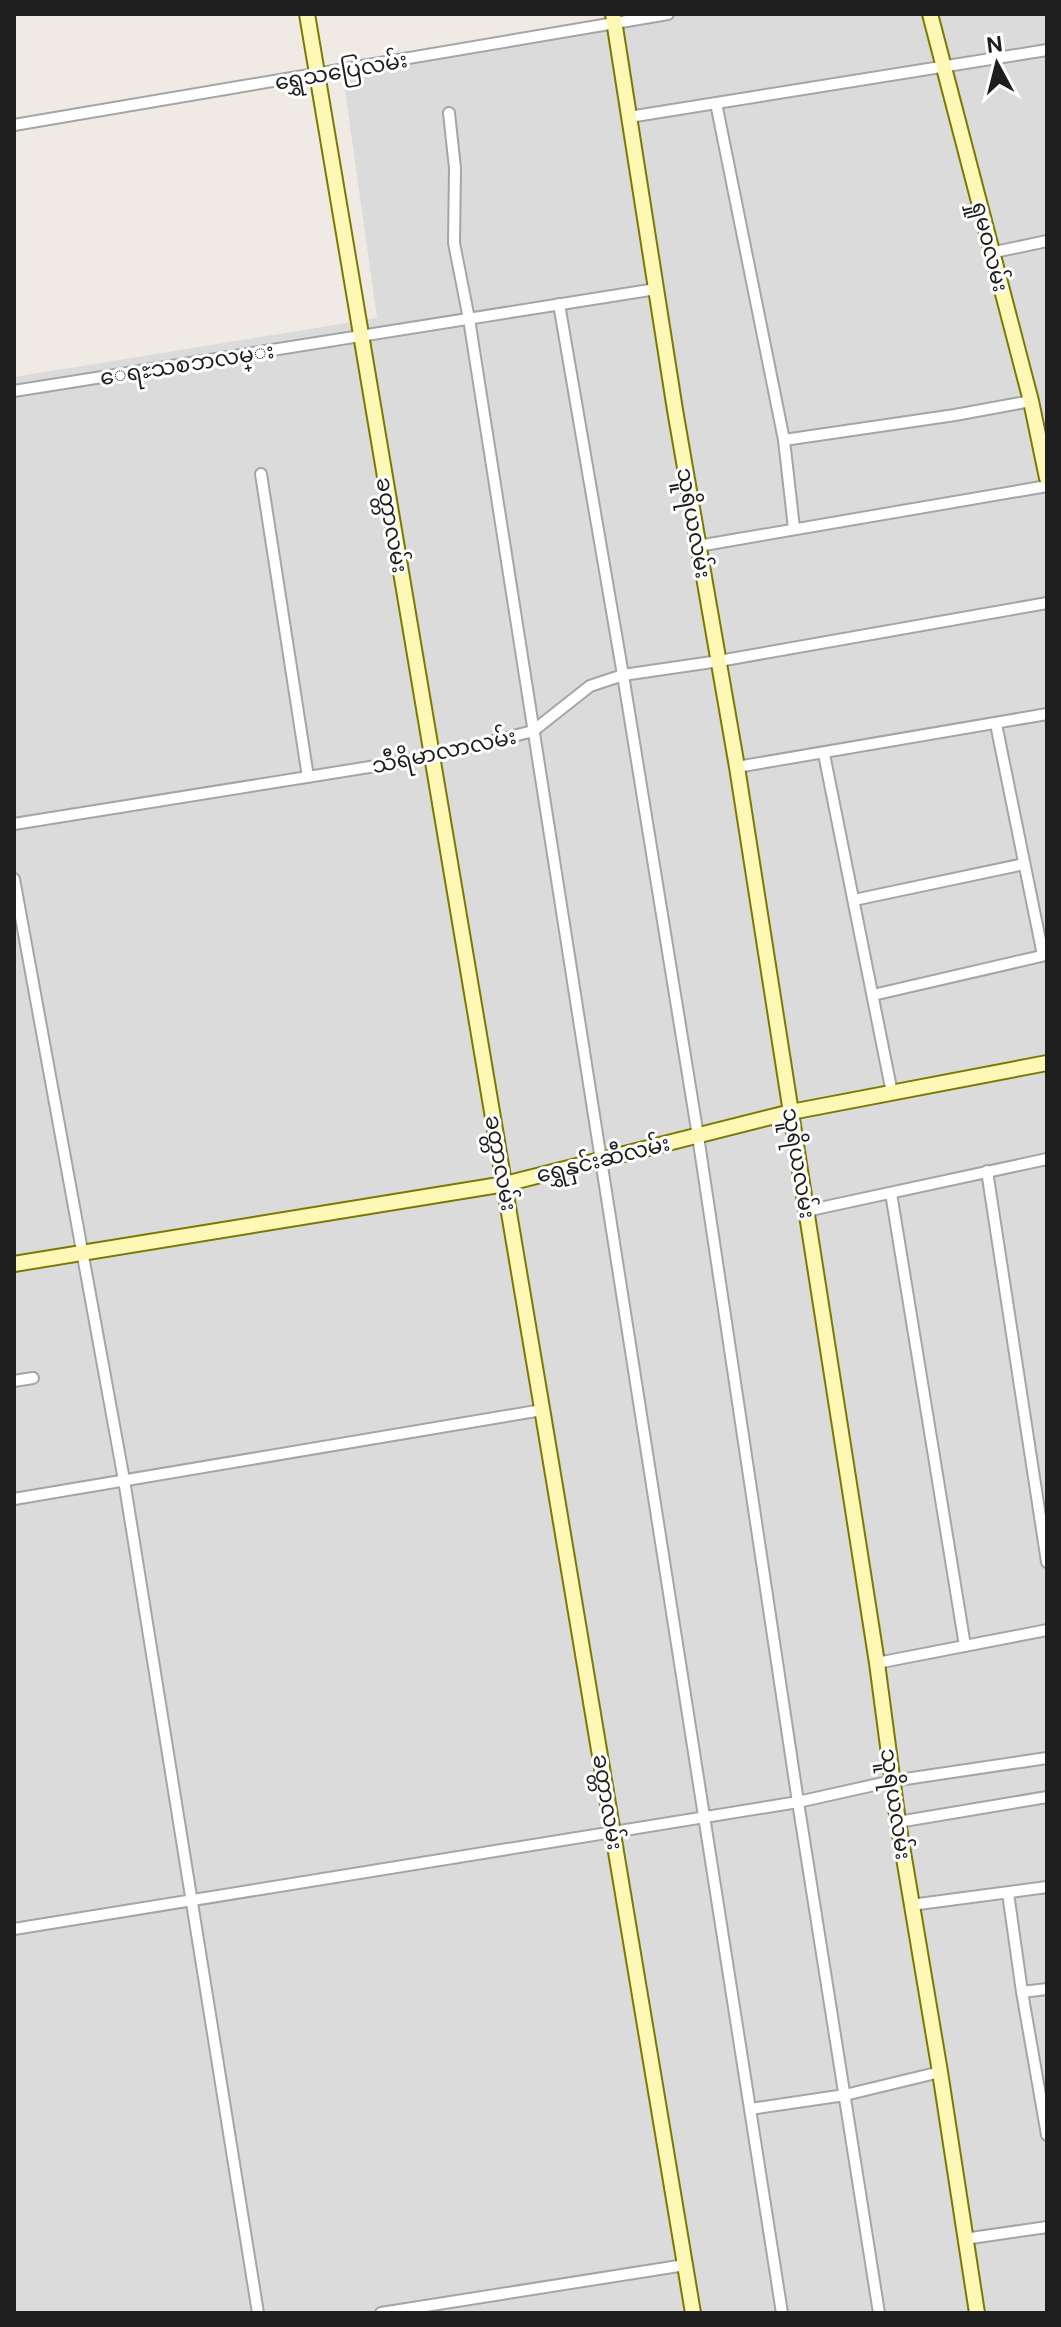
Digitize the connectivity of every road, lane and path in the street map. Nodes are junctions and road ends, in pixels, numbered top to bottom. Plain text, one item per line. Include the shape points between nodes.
1 (307, 14) edge
2 (668, 14) edge
3 (930, 14) edge
4 (614, 18) edge
5 (1047, 50) edge
6 (945, 67) junction
7 (317, 76) junction
8 (716, 103) junction
9 (449, 113) dead end
10 (629, 117) junction
11 (14, 125) edge
12 (1047, 241) edge
13 (990, 253) junction
14 (656, 289) junction
15 (559, 304) junction
16 (469, 319) junction
17 (359, 337) junction
18 (14, 391) edge
19 (1031, 401) junction
20 (784, 440) junction
21 (261, 474) dead end
22 (1047, 478) edge
23 (1047, 486) edge
24 (794, 528) junction
25 (698, 546) junction
26 (1047, 603) edge
27 (719, 661) junction
28 (623, 675) junction
29 (1047, 714) edge
30 (996, 724) junction
31 (533, 731) junction
32 (824, 754) junction
33 (432, 757) junction
34 (737, 767) junction
35 (308, 777) junction
36 (14, 824) edge
37 (1024, 864) junction
38 (14, 879) edge
39 (854, 900) junction
40 (1045, 955) edge
41 (873, 995) junction
42 (1047, 1063) edge
43 (892, 1093) junction
44 (791, 1112) junction
45 (698, 1136) junction
46 (1047, 1159) edge
47 (600, 1160) junction
48 (987, 1171) junction
49 (505, 1184) junction
50 (891, 1193) junction
51 (806, 1211) junction
52 (84, 1253) junction
53 (14, 1264) edge
54 (33, 1378) dead end
55 (14, 1381) edge
56 (542, 1410) junction
57 (124, 1480) junction
58 (1041, 1485) edge
59 (14, 1499) edge
60 (1047, 1562) edge
61 (1047, 1630) edge
62 (965, 1646) junction
63 (877, 1663) junction
64 (1047, 1758) edge
65 (892, 1781) junction
66 (1047, 1797) edge
67 (798, 1802) junction
68 (704, 1817) junction
69 (898, 1822) junction
70 (613, 1832) junction
71 (1047, 1887) edge
72 (1008, 1893) junction
73 (192, 1900) junction
74 (911, 1905) junction
75 (14, 1929) edge
76 (1047, 1989) edge
77 (1022, 1992) junction
78 (940, 2072) junction
79 (845, 2095) junction
80 (750, 2109) junction
81 (1046, 2129) edge
82 (1047, 2135) edge
83 (1047, 2227) edge
84 (964, 2239) junction
85 (685, 2265) junction
86 (258, 2313) edge
87 (381, 2313) edge
88 (693, 2313) edge
89 (782, 2313) edge
90 (879, 2313) edge
91 (977, 2313) edge

1 - 7 street, ခတ္တာလမ်း
2 - 4 street, ရွှေသပြေလမ်း
3 - 6 street, ရှုမဝလမ်း
4 - 7 street, ရွှေသပြေလမ်း
4 - 10 street, သူရိယလမ်း
5 - 6 street
6 - 8 street
6 - 13 street, ရှုမဝလမ်း
7 - 11 street, ရွှေသပြေလမ်း
7 - 17 street, ခတ္တာလမ်း
8 - 10 street
8 - 20 street
9 - 16 street via 454,243
10 - 14 street, သူရိယလမ်း
12 - 13 street
13 - 19 street, ရှုမဝလမ်း
14 - 15 street, ေရႊသစၥာလမ္း
14 - 25 street, သူရိယလမ်း
15 - 16 street, ေရႊသစၥာလမ္း
15 - 28 street
16 - 17 street, ေရႊသစၥာလမ္း
16 - 31 street
17 - 18 street, ေရႊသစၥာလမ္း
17 - 33 street, ခတ္တာလမ်း
19 - 20 street
19 - 22 street, ရှုမဝလမ်း
20 - 24 street
21 - 35 street
23 - 24 street
24 - 25 street
25 - 27 street, သူရိယလမ်း
26 - 27 street, သီရိမာလာလမ်း
27 - 28 street, သီရိမာလာလမ်း
27 - 34 street, သူရိယလမ်း
28 - 31 street, သီရိမာလာလမ်း via 590,686
28 - 45 street
29 - 30 street
30 - 32 street
30 - 37 street
31 - 33 street, သီရိမာလာလမ်း
31 - 47 street
32 - 34 street
32 - 39 street
33 - 35 street, သီရိမာလာလမ်း
33 - 49 street, ခတ္တာလမ်း
34 - 44 street, သူရိယလမ်း
35 - 36 street, သီရိမာလာလမ်း
37 - 39 street
37 - 40 street
38 - 52 street
39 - 41 street
40 - 41 street
41 - 43 street
42 - 43 street, ရွှေနှင်းဆီလမ်း
43 - 44 street, ရွှေနှင်းဆီလမ်း
44 - 45 street, ရွှေနှင်းဆီလမ်း
44 - 51 street, သူရိယလမ်း
45 - 47 street, ရွှေနှင်းဆီလမ်း
45 - 67 street
46 - 48 street
47 - 49 street, ရွှေနှင်းဆီလမ်း
47 - 68 street
48 - 50 street
48 - 58 street
49 - 52 street, ရွှေနှင်းဆီလမ်း
49 - 56 street, ခတ္တာလမ်း
50 - 51 street
50 - 62 street
51 - 63 street, သူရိယလမ်း
52 - 53 street, ရွှေနှင်းဆီလမ်း
52 - 57 street
54 - 55 street
56 - 57 street
56 - 70 street, ခတ္တာလမ်း
57 - 59 street
57 - 73 street
58 - 60 street
61 - 62 street
62 - 63 street
63 - 65 street, သူရိယလမ်း
64 - 65 street
65 - 67 street
65 - 69 street, သူရိယလမ်း
66 - 69 street
67 - 68 street
67 - 79 street
68 - 70 street
68 - 80 street
69 - 74 street, သူရိယလမ်း
70 - 73 street
70 - 85 street, ခတ္တာလမ်း
71 - 72 street
72 - 74 street
72 - 77 street
73 - 75 street
73 - 86 street
74 - 78 street, သူရိယလမ်း
76 - 77 street
77 - 81 street
78 - 79 street
78 - 84 street, သူရိယလမ်း
79 - 80 street
79 - 90 street
80 - 89 street
81 - 82 street
83 - 84 street
84 - 91 street, သူရိယလမ်း
85 - 87 street
85 - 88 street, ခတ္တာလမ်း

